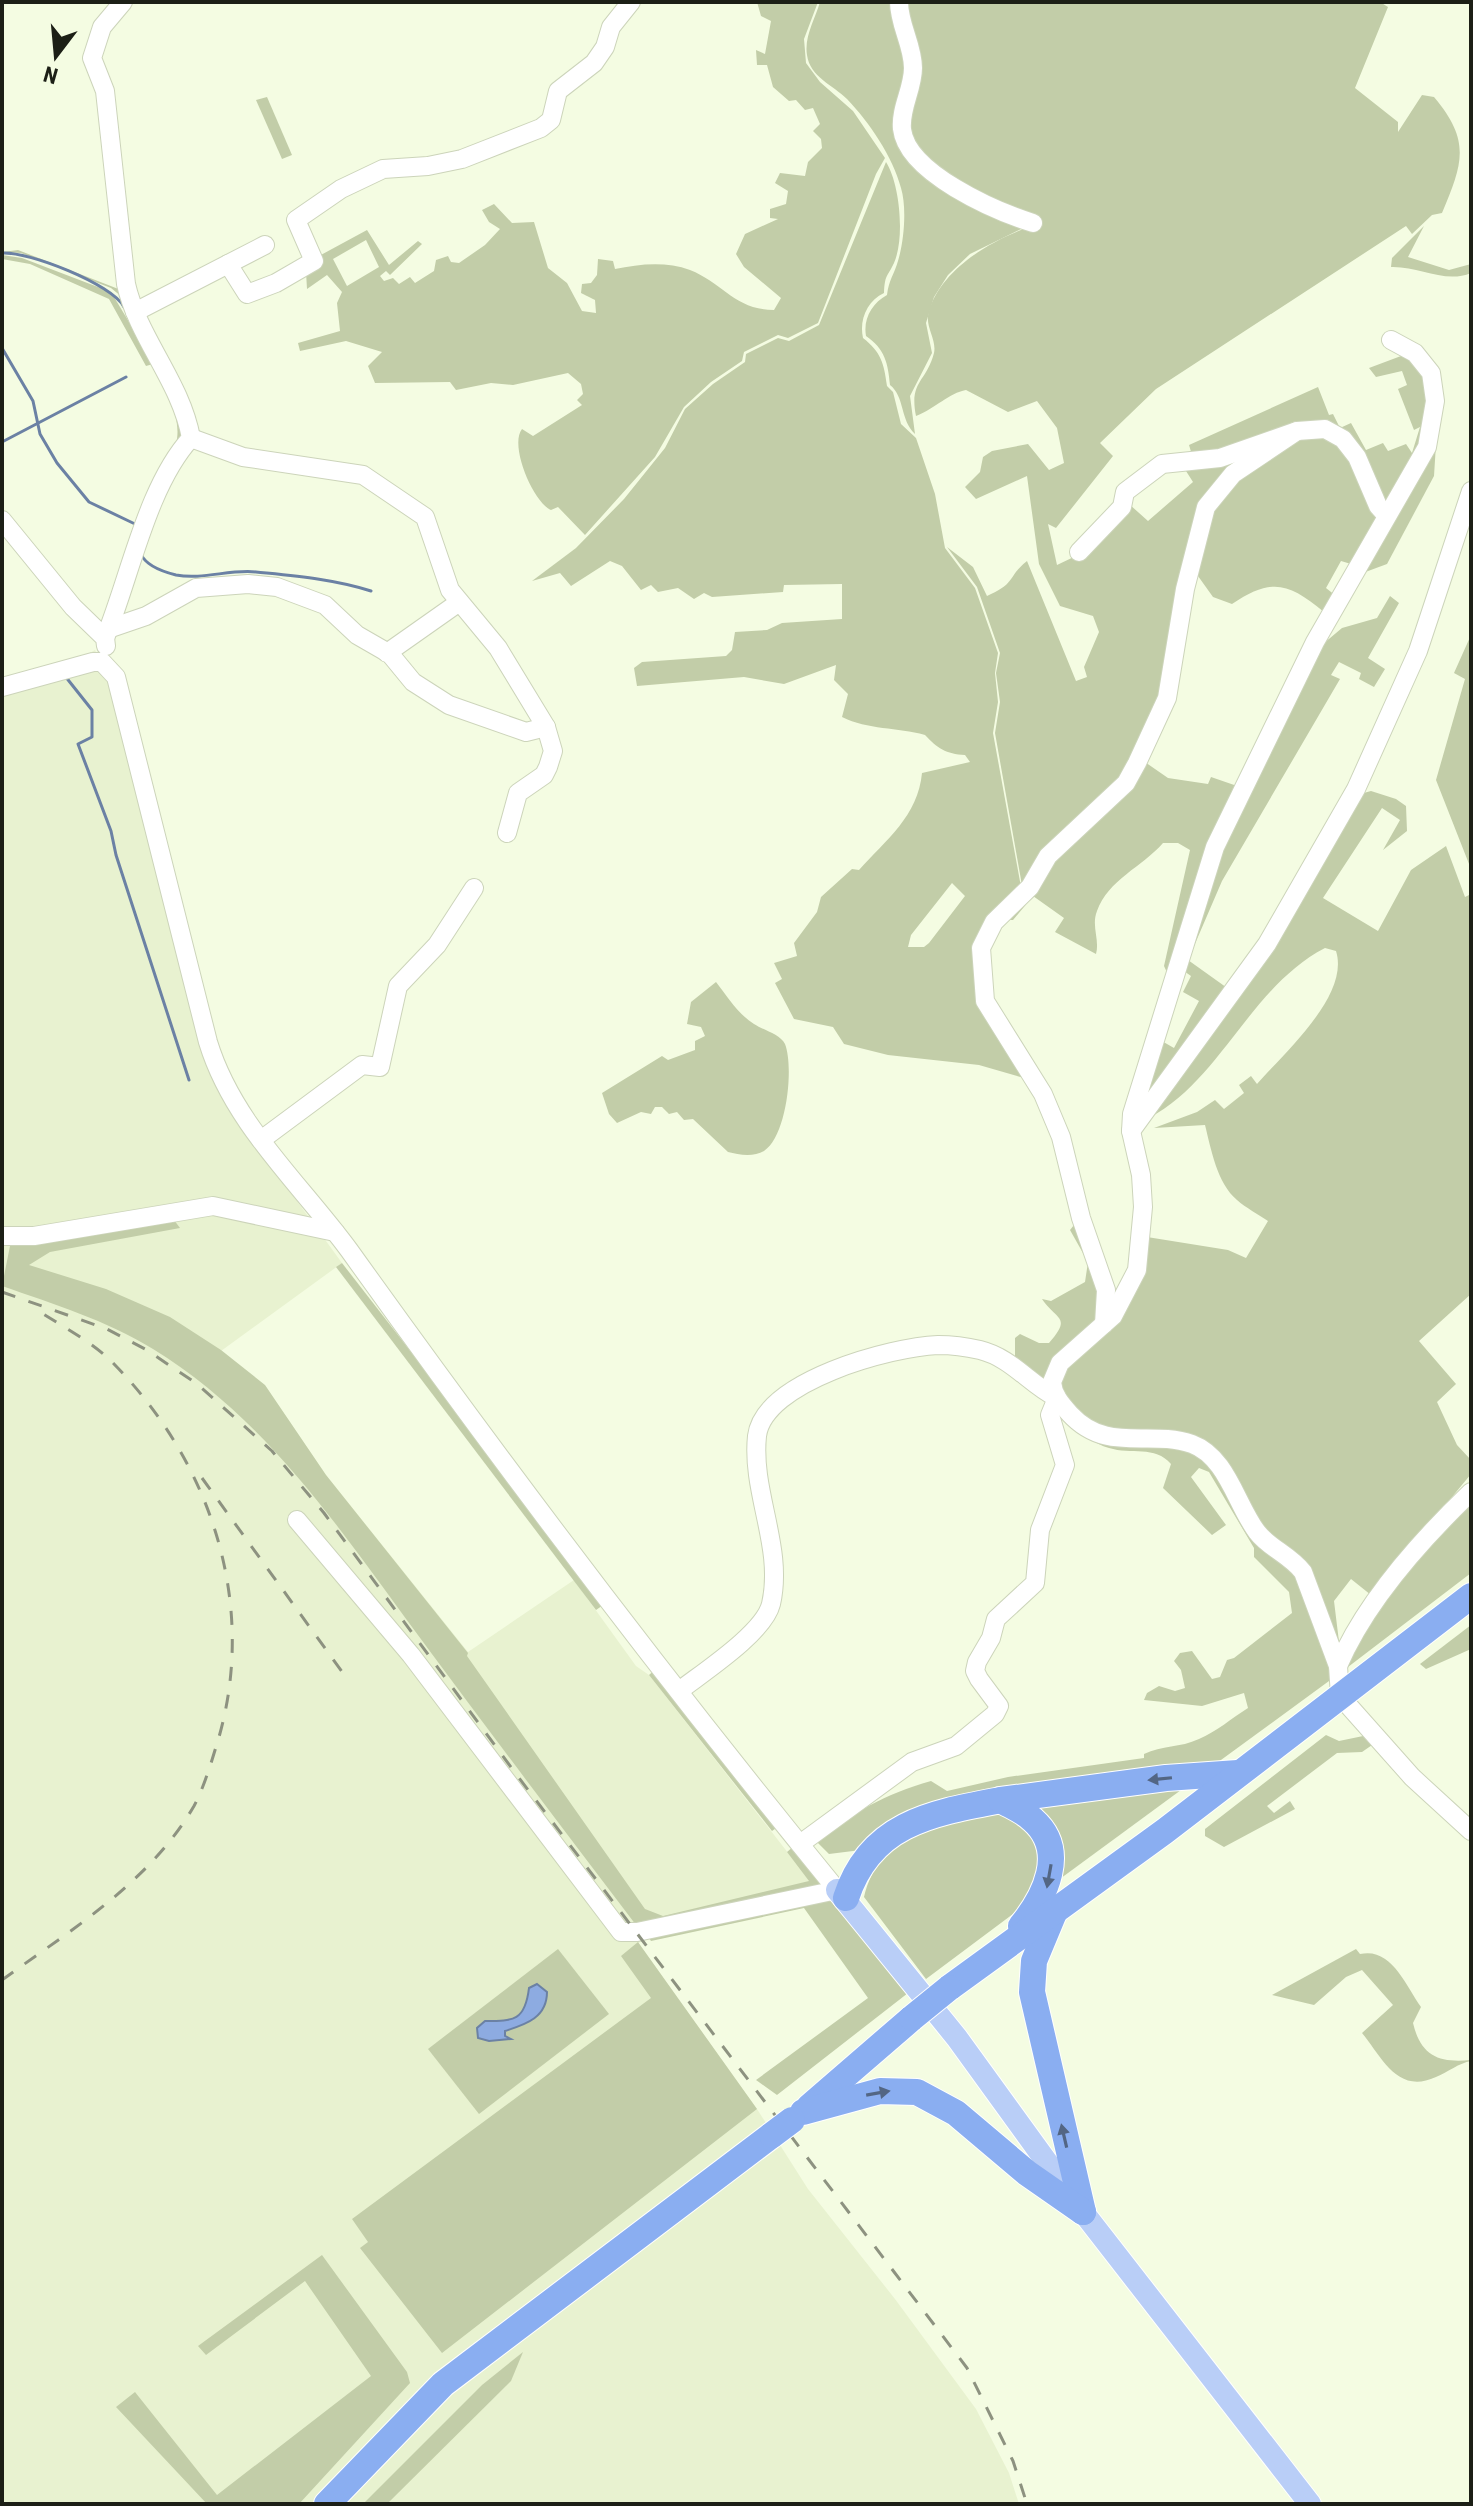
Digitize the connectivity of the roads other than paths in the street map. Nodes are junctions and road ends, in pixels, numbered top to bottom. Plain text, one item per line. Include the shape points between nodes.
1 (123, 2) edge
2 (631, 2) edge
3 (899, 2) edge
4 (1033, 223) dead end
5 (265, 245) dead end
6 (228, 264) junction
7 (135, 312) junction
8 (1391, 340) dead end
9 (1297, 431) junction
10 (191, 438) junction
11 (1471, 491) edge
12 (1386, 515) junction
13 (2, 520) edge
14 (1079, 552) dead end
15 (458, 603) junction
16 (106, 633) junction
17 (387, 653) junction
18 (108, 667) junction
19 (2, 687) edge
20 (546, 727) junction
21 (507, 833) dead end
22 (474, 888) dead end
23 (1131, 1131) junction
24 (261, 1140) junction
25 (335, 1232) junction
26 (2, 1236) edge
27 (1104, 1324) junction
28 (1057, 1398) junction
29 (1471, 1492) edge
30 (297, 1520) dead end
31 (1471, 1596) edge
32 (1338, 1666) junction
33 (679, 1691) junction
34 (1340, 1696) junction
35 (1238, 1773) junction
36 (1001, 1800) junction
37 (1471, 1831) edge
38 (800, 1844) junction
39 (841, 1894) junction
40 (1054, 1913) junction
41 (1000, 1951) junction
42 (789, 2122) junction
43 (1083, 2212) junction
44 (327, 2504) edge
45 (1310, 2504) edge

1 - 7 street via 102,27 92,58 105,91 126,284
2 - 6 street via 611,27 594,63 558,91 551,120 541,128 462,159 383,169 341,189 296,220 314,261 276,283 247,294
3 - 4 street via 913,70 902,128 910,151 979,200
5 - 6 street
6 - 7 street
7 - 10 street via 157,351
8 - 12 street via 1426,364 1435,401 1427,447
9 - 12 street via 1325,429 1343,439
9 - 14 street via 1220,458 1162,464 1125,492 1122,507
9 - 27 street via 1233,474 1206,507 1185,589 1167,698 1137,763 1126,783 1048,856 1030,887 994,922 981,948 985,1001 1043,1094 1061,1137 1106,1290
10 - 15 street via 243,457 363,475 425,517
10 - 16 street via 175,459 142,530
11 - 23 street via 1422,639 1356,789 1267,944
12 - 23 street via 1315,642 1215,847 1148,1055
13 - 16 street via 73,607
15 - 17 street
15 - 20 street via 498,648
16 - 17 street via 196,588 263,584 315,599
16 - 18 street
17 - 20 street via 413,682 449,705 526,732
18 - 19 street via 85,663
18 - 24 street via 120,691 215,1066
20 - 21 street via 553,751 548,767 518,793
22 - 24 street via 437,945 398,986 380,1067 362,1065
23 - 27 street via 1141,1175 1140,1255 1132,1284
24 - 25 street
25 - 26 street via 213,1206 34,1236
25 - 33 street
27 - 28 street via 1056,1367 1052,1382
28 - 32 street via 1075,1419 1103,1435 1179,1441 1208,1454 1265,1542 1303,1572
28 - 33 street via 999,1357 935,1345 858,1360 784,1397 763,1417 756,1449 774,1558 771,1604 752,1632
28 - 38 street via 1050,1415 1065,1465 1040,1530 1035,1583 996,1619 975,1671 999,1706 995,1714 956,1746 912,1762
29 - 32 street via 1383,1591
30 - 39 street via 411,1655 621,1932
31 - 34 highway
32 - 34 street
33 - 38 street
34 - 35 highway
34 - 37 street via 1404,1769
35 -> 36 highway
35 - 40 highway
36 - 39 highway via 946,1811 898,1829 867,1855
36 -> 41 highway via 1035,1821 1051,1862 1039,1905
38 - 39 street
39 - 43 main road via 957,2038
40 - 41 highway
43 -> 40 highway via 1032,1992 1034,1961
41 - 42 highway, bridge
42 -> 43 highway via 880,2091 917,2092 956,2113
42 - 44 highway via 443,2384
43 - 45 main road

